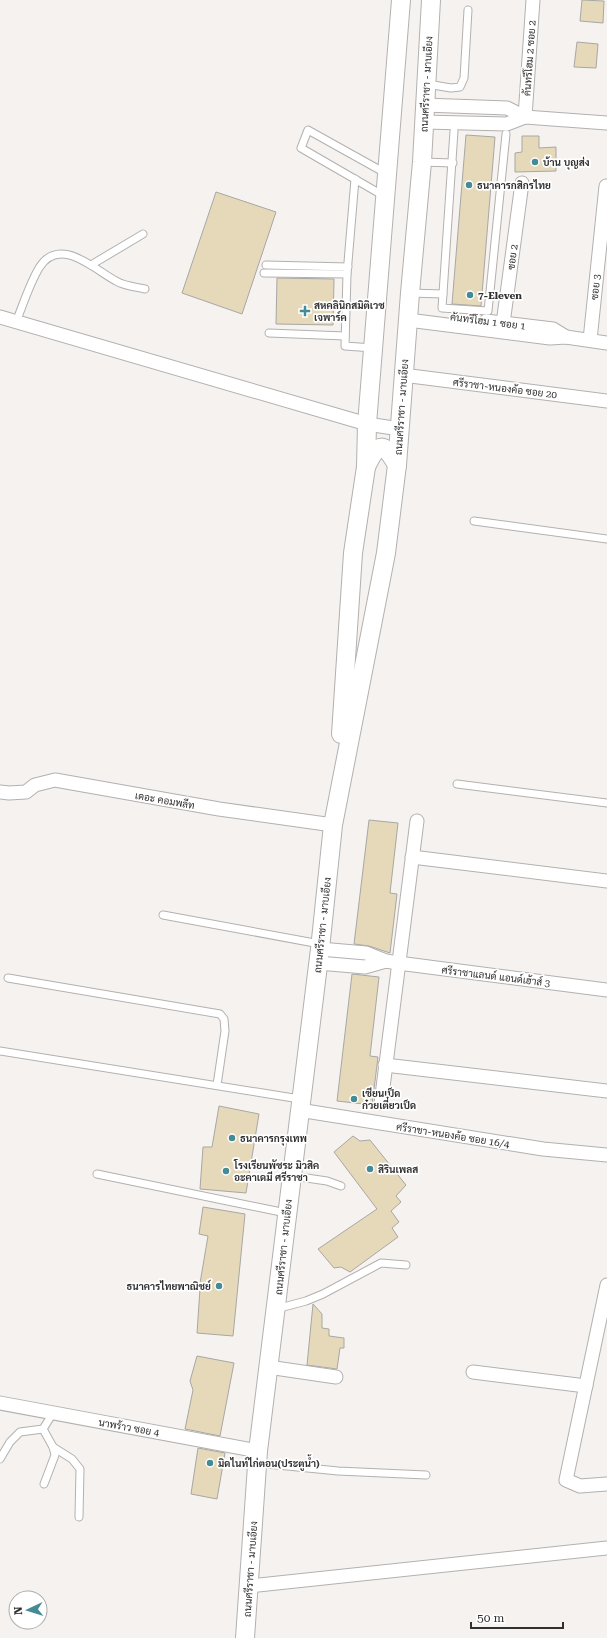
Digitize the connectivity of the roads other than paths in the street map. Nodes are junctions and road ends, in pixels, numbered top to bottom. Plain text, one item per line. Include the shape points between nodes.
1 (401, 0) edge
2 (431, 0) edge
3 (533, 0) edge
4 (468, 10) dead end
5 (425, 84) junction
6 (424, 114) junction
7 (525, 117) junction
8 (607, 123) edge
9 (454, 131) dead end
10 (506, 134) dead end
11 (422, 162) junction
12 (453, 163) junction
13 (387, 174) junction
14 (355, 179) junction
15 (522, 183) dead end
16 (606, 186) dead end
17 (385, 197) junction
18 (143, 234) dead end
19 (266, 265) dead end
20 (91, 266) junction
21 (348, 270) junction
22 (264, 273) dead end
23 (145, 289) dead end
24 (410, 293) junction
25 (443, 294) junction
26 (408, 316) junction
27 (0, 317) edge
28 (16, 322) junction
29 (502, 327) junction
30 (269, 333) dead end
31 (345, 336) junction
32 (590, 340) junction
33 (607, 343) edge
34 (373, 348) junction
35 (403, 375) junction
36 (607, 401) edge
37 (367, 424) junction
38 (400, 429) junction
39 (398, 465) junction
40 (366, 467) junction
41 (474, 521) dead end
42 (607, 539) edge
43 (458, 784) dead end
44 (0, 792) edge
45 (607, 803) edge
46 (334, 817) junction
47 (417, 821) dead end
48 (412, 857) junction
49 (607, 880) edge
50 (163, 915) dead end
51 (319, 952) junction
52 (392, 962) junction
53 (8, 978) dead end
54 (607, 990) edge
55 (0, 1051) edge
56 (385, 1066) junction
57 (217, 1085) junction
58 (607, 1091) edge
59 (381, 1103) dead end
60 (300, 1104) junction
61 (607, 1155) edge
62 (97, 1174) dead end
63 (291, 1176) junction
64 (340, 1186) dead end
65 (286, 1214) junction
66 (406, 1265) dead end
67 (607, 1285) edge
68 (276, 1310) junction
69 (268, 1366) junction
70 (474, 1372) dead end
71 (336, 1377) dead end
72 (586, 1386) junction
73 (0, 1403) edge
74 (53, 1414) junction
75 (43, 1429) junction
76 (53, 1447) junction
77 (258, 1457) junction
78 (0, 1459) edge
79 (426, 1476) dead end
80 (44, 1484) dead end
81 (607, 1484) edge
82 (79, 1517) dead end
83 (607, 1548) edge
84 (249, 1586) junction
85 (245, 1638) edge

1 - 13 main road, ถนนศรีราชา - มาบเอียง
2 - 5 main road, ถนนศรีราชา - มาบเอียง
3 - 7 street, คันทรีโฮม 2 ซอย 2
4 - 5 lane via 464,78 460,87
5 - 6 main road, ถนนศรีราชา - มาบเอียง
6 - 7 street via 507,108
6 - 11 main road, ถนนศรีราชา - มาบเอียง
7 - 8 street
9 - 12 lane
10 - 25 lane via 488,311 442,308
11 - 12 lane
11 - 24 main road, ถนนศรีราชา - มาบเอียง
12 - 25 lane
13 - 14 lane via 308,130 301,148
13 - 17 main road, ถนนศรีราชา - มาบเอียง
14 - 17 lane
14 - 21 lane
15 - 29 street, ซอย 2
16 - 32 street, ซอย 3
17 - 34 main road, ถนนศรีราชา - มาบเอียง
18 - 20 lane
19 - 21 lane
20 - 23 lane via 117,282
20 - 28 lane via 66,254 52,255 40,267
21 - 22 lane
21 - 31 lane
24 - 25 lane
24 - 26 main road, ถนนศรีราชา - มาบเอียง
26 - 29 street, คันทรีโฮม 1 ซอย 1
26 - 35 main road, ถนนศรีราชา - มาบเอียง
27 - 28 street
28 - 37 street
29 - 32 street, คันทรีโฮม 1 ซอย 1 via 553,329 566,337
30 - 31 lane
31 - 34 lane via 345,346
32 - 33 street, คันทรีโฮม 1 ซอย 1
34 - 37 main road, ถนนศรีราชา - มาบเอียง
35 - 36 street, ศรีราชา-หนองค้อ ซอย 20
35 - 38 main road, ถนนศรีราชา - มาบเอียง
37 - 38 street
37 - 40 main road, ถนนศรีราชา - มาบเอียง
38 - 39 main road, ถนนศรีราชา - มาบเอียง
39 - 40 main road via 389,451 378,448 372,453
39 - 46 main road, ถนนศรีราชา - มาบเอียง via 386,553
40 - 46 main road, ถนนศรีราชา - มาบเอียง via 353,553
41 - 42 lane
43 - 45 lane
44 - 46 street, เดอะ คอมพลีท via 26,792 35,785 55,780 220,809
46 - 51 main road, ถนนศรีราชา - มาบเอียง
47 - 48 street
48 - 49 street
48 - 52 street
50 - 51 lane
51 - 52 street, ศรีราชาแลนด์ แอนด์เฮ้าส์ 3 via 365,967
51 - 60 main road, ถนนศรีราชา - มาบเอียง
52 - 54 street, ศรีราชาแลนด์ แอนด์เฮ้าส์ 3
52 - 56 street
53 - 57 lane via 220,1014 224,1019 225,1031
55 - 57 lane
56 - 58 street
56 - 59 street
57 - 60 lane
60 - 61 street, ศรีราชา-หนองค้อ ซอย 16/4 via 543,1149
60 - 63 main road, ถนนศรีราชา - มาบเอียง
62 - 65 lane
63 - 64 lane via 327,1181
63 - 65 main road, ถนนศรีราชา - มาบเอียง
65 - 68 main road, ถนนศรีราชา - มาบเอียง
66 - 68 lane via 381,1263 323,1294
67 - 72 street
68 - 69 main road, ถนนศรีราชา - มาบเอียง
69 - 71 street
69 - 77 main road, ถนนศรีราชา - มาบเอียง
70 - 72 street
72 - 81 street via 566,1480 580,1486
73 - 74 street, นาพร้าว ซอย 4
74 - 75 lane
74 - 77 street, นาพร้าว ซอย 4
75 - 76 lane
75 - 78 lane via 20,1432 10,1442
76 - 80 lane via 55,1455
76 - 82 lane via 80,1469
77 - 79 lane via 338,1471
77 - 84 main road, ถนนศรีราชา - มาบเอียง
83 - 84 street
84 - 85 main road, ถนนศรีราชา - มาบเอียง

